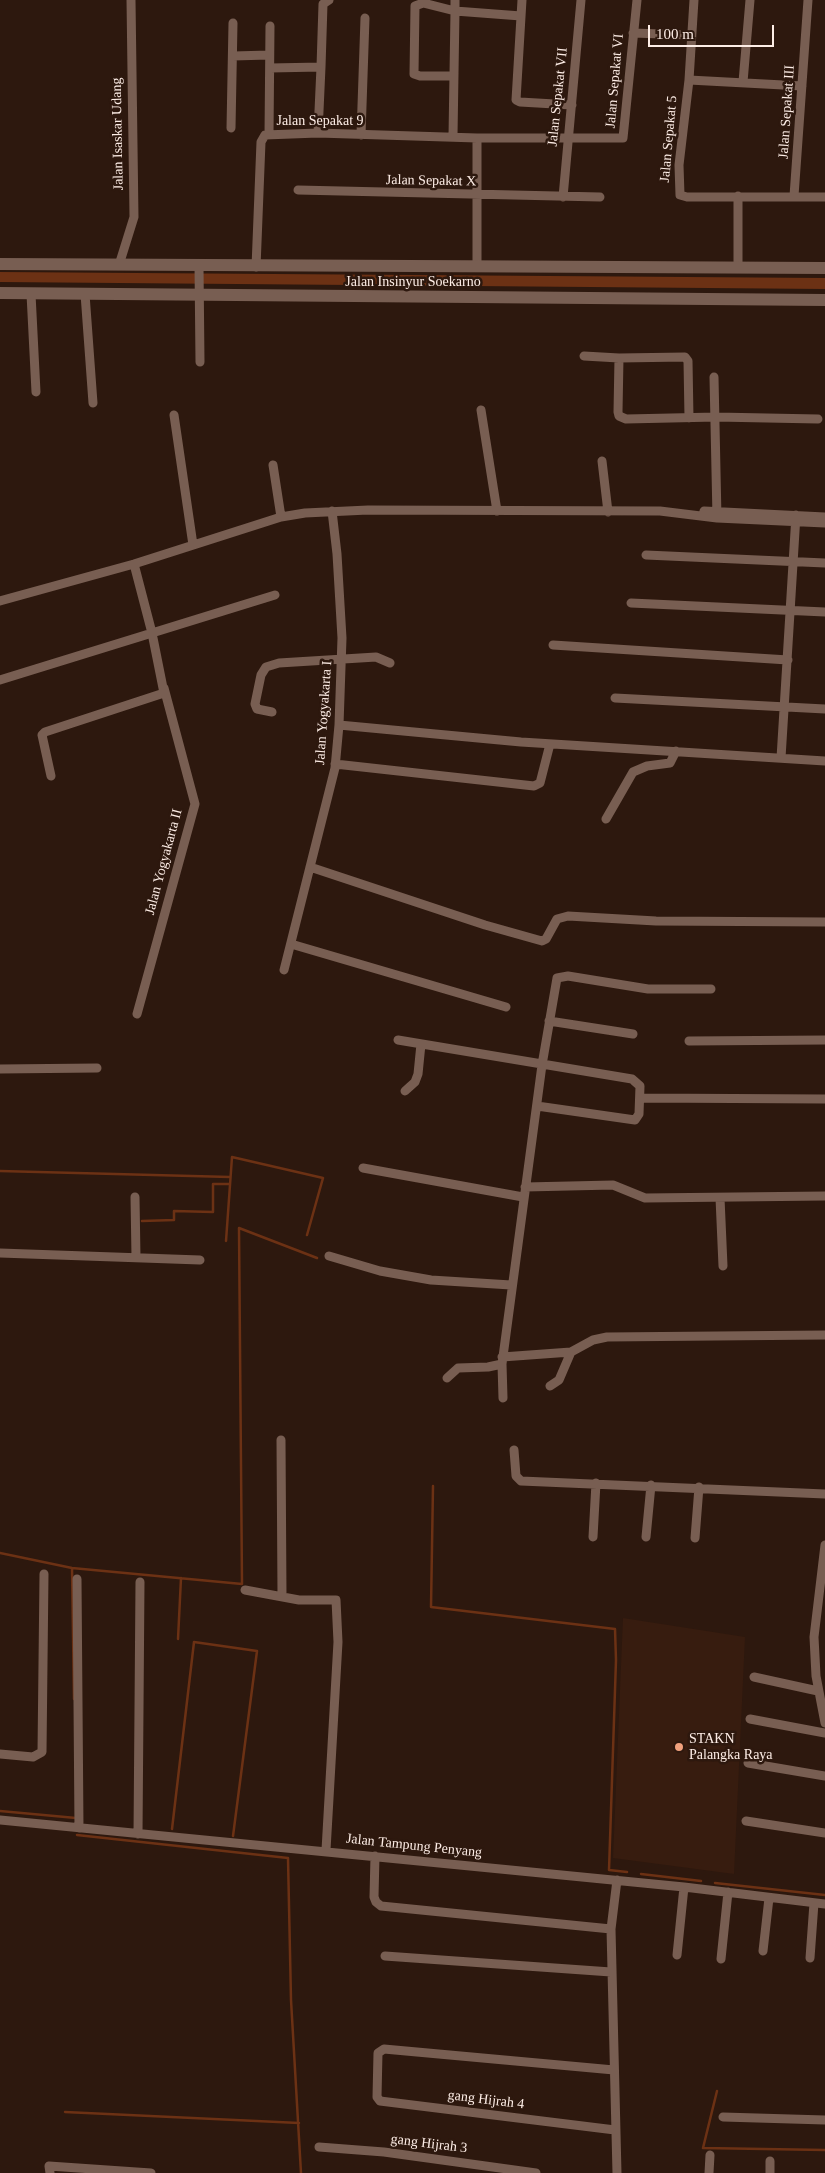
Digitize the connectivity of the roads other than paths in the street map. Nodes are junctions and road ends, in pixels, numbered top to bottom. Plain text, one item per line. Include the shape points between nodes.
1 (131, 0) edge
2 (329, 0) edge
3 (455, 0) edge
4 (522, 0) edge
5 (582, 0) edge
6 (637, 0) edge
7 (694, 0) edge
8 (750, 0) edge
9 (808, 0) edge
10 (455, 11) junction
11 (521, 16) junction
12 (365, 18) dead end
13 (233, 23) dead end
14 (270, 26) dead end
15 (633, 32) junction
16 (691, 35) junction
17 (269, 55) junction
18 (232, 56) junction
19 (320, 67) junction
20 (270, 68) junction
21 (454, 76) junction
22 (688, 80) junction
23 (743, 82) junction
24 (802, 86) junction
25 (572, 105) junction
26 (230, 128) dead end
27 (318, 133) junction
28 (269, 135) junction
29 (361, 135) junction
30 (453, 136) junction
31 (477, 138) junction
32 (567, 138) junction
33 (298, 190) dead end
34 (476, 195) junction
35 (738, 196) junction
36 (794, 196) junction
37 (563, 197) junction
38 (600, 197) dead end
39 (825, 197) edge
40 (0, 264) edge
41 (119, 265) junction
42 (477, 266) junction
43 (738, 266) junction
44 (256, 267) junction
45 (825, 268) edge
46 (199, 269) junction
47 (198, 289) junction
48 (0, 293) edge
49 (31, 294) junction
50 (85, 294) junction
51 (825, 300) edge
52 (584, 356) dead end
53 (619, 358) junction
54 (200, 362) dead end
55 (714, 377) dead end
56 (36, 392) dead end
57 (93, 404) dead end
58 (481, 410) dead end
59 (174, 415) dead end
60 (716, 417) junction
61 (688, 418) junction
62 (818, 419) dead end
63 (602, 461) dead end
64 (273, 465) dead end
65 (332, 511) junction
66 (497, 511) junction
67 (608, 512) junction
68 (717, 515) junction
69 (825, 516) edge
70 (281, 517) junction
71 (796, 519) junction
72 (825, 523) edge
73 (193, 545) junction
74 (646, 555) dead end
75 (794, 562) junction
76 (825, 563) edge
77 (134, 564) junction
78 (275, 595) dead end
79 (0, 601) edge
80 (632, 603) dead end
81 (791, 612) junction
82 (825, 612) edge
83 (152, 633) junction
84 (553, 645) dead end
85 (341, 660) junction
86 (788, 660) junction
87 (390, 663) dead end
88 (0, 680) edge
89 (164, 688) junction
90 (616, 698) dead end
91 (785, 707) junction
92 (825, 709) edge
93 (272, 712) dead end
94 (339, 725) junction
95 (550, 744) junction
96 (676, 751) junction
97 (781, 758) junction
98 (825, 761) edge
99 (335, 764) junction
100 (51, 776) dead end
101 (606, 819) dead end
102 (310, 867) junction
103 (825, 922) edge
104 (291, 944) junction
105 (284, 970) dead end
106 (710, 989) dead end
107 (506, 1007) dead end
108 (137, 1014) dead end
109 (549, 1021) junction
110 (633, 1034) dead end
111 (398, 1040) dead end
112 (825, 1040) edge
113 (689, 1041) dead end
114 (421, 1044) junction
115 (542, 1066) junction
116 (97, 1068) dead end
117 (0, 1069) edge
118 (405, 1090) dead end
119 (641, 1098) junction
120 (825, 1099) edge
121 (537, 1106) junction
122 (363, 1168) dead end
123 (525, 1186) junction
124 (135, 1196) dead end
125 (825, 1196) edge
126 (523, 1197) junction
127 (720, 1198) junction
128 (0, 1253) edge
129 (329, 1256) dead end
130 (136, 1257) junction
131 (200, 1260) dead end
132 (723, 1266) dead end
133 (510, 1285) junction
134 (825, 1335) edge
135 (571, 1352) junction
136 (502, 1361) junction
137 (447, 1378) dead end
138 (550, 1386) dead end
139 (502, 1398) dead end
140 (281, 1440) dead end
141 (514, 1450) dead end
142 (596, 1483) junction
143 (651, 1485) junction
144 (699, 1487) junction
145 (825, 1494) edge
146 (593, 1537) dead end
147 (646, 1537) dead end
148 (695, 1538) dead end
149 (825, 1545) edge
150 (44, 1574) dead end
151 (77, 1579) dead end
152 (140, 1582) dead end
153 (244, 1590) dead end
154 (282, 1595) junction
155 (754, 1677) dead end
156 (822, 1677) edge
157 (818, 1691) junction
158 (750, 1719) dead end
159 (825, 1723) edge
160 (825, 1733) edge
161 (0, 1754) edge
162 (748, 1763) dead end
163 (825, 1776) edge
164 (0, 1820) edge
165 (746, 1822) dead end
166 (79, 1828) junction
167 (825, 1833) edge
168 (138, 1834) junction
169 (326, 1850) junction
170 (375, 1856) junction
171 (617, 1880) junction
172 (684, 1887) junction
173 (728, 1892) junction
174 (769, 1898) junction
175 (814, 1903) junction
176 (825, 1904) edge
177 (611, 1929) junction
178 (763, 1951) dead end
179 (677, 1955) dead end
180 (385, 1956) dead end
181 (810, 1958) dead end
182 (721, 1959) dead end
183 (611, 1972) junction
184 (614, 2070) junction
185 (723, 2117) dead end
186 (825, 2120) edge
187 (615, 2130) junction
188 (319, 2147) dead end
189 (710, 2155) dead end
190 (770, 2161) dead end
191 (50, 2173) edge
192 (151, 2173) edge
193 (536, 2173) edge
194 (617, 2173) edge
195 (709, 2173) edge
196 (770, 2173) edge

1 - 41 street, Jalan Isaskar Udang via 134,217
2 - 19 street via 323,4
3 - 10 street
4 - 11 street
5 - 25 street, Jalan Sepakat VII
6 - 15 street, Jalan Sepakat VI
7 - 16 street, Jalan Sepakat 5
8 - 23 street
9 - 24 street, Jalan Sepakat III
10 - 11 street
10 - 21 street
10 - 21 street via 423,3 415,6 414,74
11 - 25 street via 516,100
12 - 29 street
13 - 18 street
14 - 17 street
15 - 16 street
15 - 32 street, Jalan Sepakat VI via 623,138
16 - 22 street, Jalan Sepakat 5
17 - 18 street
17 - 20 street
18 - 26 street
19 - 20 street
19 - 27 street
20 - 28 street
21 - 30 street
22 - 23 street
22 - 35 street, Jalan Sepakat 5 via 678,192 687,198
23 - 24 street
24 - 36 street, Jalan Sepakat III
25 - 32 street, Jalan Sepakat VII
27 - 28 street, Jalan Sepakat 9
27 - 29 street, Jalan Sepakat 9
28 - 44 street, Jalan Sepakat 9 via 261,139
29 - 30 street, Jalan Sepakat 9
30 - 31 street, Jalan Sepakat 9
31 - 32 street, Jalan Sepakat 9
31 - 34 street
32 - 37 street, Jalan Sepakat VII
33 - 34 street, Jalan Sepakat X
34 - 37 street, Jalan Sepakat X
34 - 42 street
35 - 36 street, Jalan Sepakat 5
35 - 43 street
36 - 39 street, Jalan Sepakat 5
37 - 38 street, Jalan Sepakat X
40 - 41 street, Jalan Insinyur Soekarno
41 - 46 street, Jalan Insinyur Soekarno
42 - 43 street, Jalan Insinyur Soekarno
42 - 44 street, Jalan Insinyur Soekarno
43 - 45 street, Jalan Insinyur Soekarno
44 - 46 street, Jalan Insinyur Soekarno
46 - 47 street
47 - 50 street, Jalan Insinyur Soekarno
47 - 51 street, Jalan Insinyur Soekarno
47 - 54 street
48 - 49 street, Jalan Insinyur Soekarno
49 - 50 street, Jalan Insinyur Soekarno
49 - 56 street
50 - 57 street
52 - 53 street
53 - 61 street via 685,357 688,361
53 - 61 street via 619,416 626,420
55 - 60 street
58 - 66 street
59 - 73 street
60 - 61 street
60 - 62 street
60 - 68 street
63 - 67 street
64 - 70 street
65 - 66 street
65 - 70 street
65 - 85 street, Jalan Yogyakarta I via 338,554
66 - 67 street
67 - 68 street
68 - 71 street
69 - 71 street
70 - 73 street
71 - 72 street
71 - 75 street
73 - 77 street
74 - 75 street
75 - 76 street
75 - 81 street
77 - 79 street
77 - 83 street, Jalan Yogyakarta II
78 - 83 street
80 - 81 street
81 - 82 street
81 - 86 street
83 - 88 street
83 - 89 street, Jalan Yogyakarta II
84 - 86 street
85 - 87 street via 376,657
85 - 93 street via 280,663 266,667 261,675 255,704 257,709
85 - 94 street, Jalan Yogyakarta I
86 - 91 street
89 - 100 street via 162,695 45,732 42,735
89 - 108 street, Jalan Yogyakarta II via 194,804
90 - 91 street
91 - 92 street
91 - 97 street
94 - 95 street
94 - 99 street, Jalan Yogyakarta I
95 - 96 street
95 - 99 street via 540,784 534,786
96 - 97 street
96 - 101 street via 673,759 665,765 647,766 633,772
97 - 98 street
99 - 102 street, Jalan Yogyakarta I
102 - 103 street via 542,941 557,919 568,916 656,921
102 - 104 street, Jalan Yogyakarta I
104 - 105 street, Jalan Yogyakarta I
104 - 107 street
106 - 109 street via 648,989 561,976 556,980
109 - 110 street
109 - 115 street
111 - 114 street
112 - 113 street
114 - 115 street
114 - 118 street via 418,1074 415,1082
115 - 119 street via 632,1079 640,1086
115 - 121 street
116 - 117 street
119 - 120 street
119 - 121 street via 635,1120
121 - 123 street
122 - 126 street
123 - 126 street
123 - 127 street via 613,1185 645,1198
124 - 130 street
125 - 127 street
126 - 133 street
127 - 132 street
128 - 130 street
129 - 133 street via 380,1271 431,1280
130 - 131 street
133 - 136 street
134 - 135 street via 607,1337
135 - 136 street
135 - 138 street via 559,1380
136 - 137 street via 488,1367 458,1368
136 - 139 street
140 - 154 street
141 - 142 street via 516,1476 521,1481
142 - 143 street
142 - 146 street
143 - 144 street
143 - 147 street
144 - 145 street
144 - 148 street
149 - 156 street via 814,1637
150 - 161 street via 42,1752 33,1757
151 - 166 street
152 - 168 street
153 - 154 street
154 - 169 street via 299,1600 336,1600 338,1642
155 - 157 street
156 - 157 street
157 - 159 street
158 - 160 street
162 - 163 street
164 - 166 street, Jalan Tampung Penyang
165 - 167 street
166 - 168 street, Jalan Tampung Penyang
168 - 169 street, Jalan Tampung Penyang
169 - 170 street, Jalan Tampung Penyang
170 - 171 street, Jalan Tampung Penyang
170 - 177 street via 374,1897 381,1906
171 - 172 street, Jalan Tampung Penyang
171 - 177 street
172 - 173 street, Jalan Tampung Penyang
172 - 179 street
173 - 174 street, Jalan Tampung Penyang
173 - 182 street
174 - 175 street, Jalan Tampung Penyang
174 - 178 street
175 - 176 street, Jalan Tampung Penyang
175 - 181 street
177 - 183 street
180 - 183 street
183 - 184 street
184 - 187 street
184 - 187 street, gang Hijrah 4 via 384,2049 378,2053 377,2097 380,2101
185 - 186 street
187 - 194 street
188 - 193 street, gang Hijrah 3 via 384,2152
189 - 195 street
190 - 196 street
191 - 192 street via 49,2166

